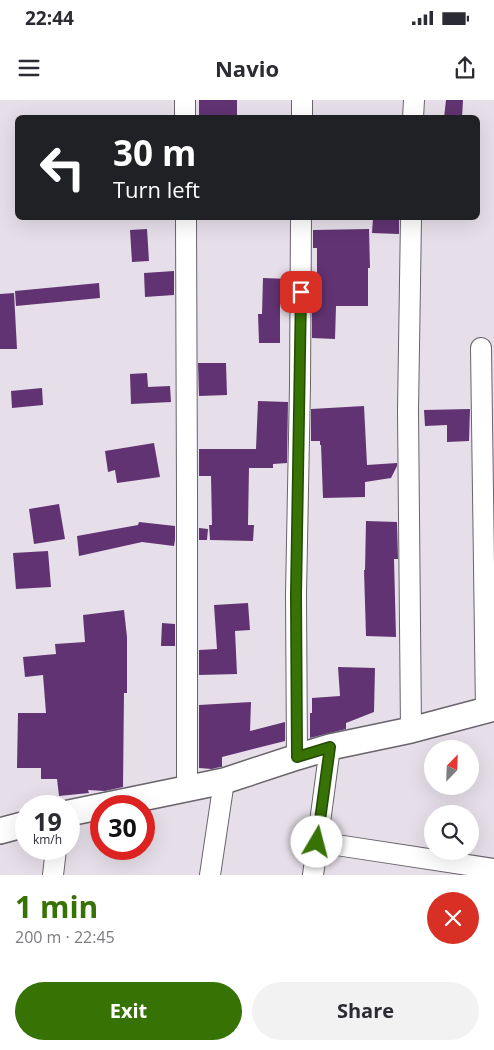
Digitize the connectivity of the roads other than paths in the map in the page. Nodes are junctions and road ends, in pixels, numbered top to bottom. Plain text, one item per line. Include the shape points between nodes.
1 (185, 100) edge
2 (302, 100) edge
3 (414, 100) edge
4 (185, 115) edge
5 (302, 115) edge
6 (413, 115) edge
7 (186, 220) edge
8 (301, 220) edge
9 (412, 220) edge
10 (481, 348) dead end
11 (490, 709) edge
12 (411, 730) junction
13 (330, 747) junction
14 (297, 757) junction
15 (224, 781) junction
16 (187, 788) junction
17 (80, 811) edge
18 (15, 827) edge
19 (0, 831) edge
20 (317, 842) junction
21 (55, 860) edge
22 (494, 869) edge
23 (53, 875) edge
24 (210, 875) edge
25 (313, 875) edge

1 - 4 street
2 - 5 street
3 - 6 street
7 - 16 street
8 - 14 street
9 - 12 street via 408,411
10 - 11 street
11 - 12 street
12 - 13 street
13 - 14 street
13 - 20 street
14 - 15 street
15 - 16 street
15 - 24 street
16 - 17 street
18 - 19 street
20 - 22 street
20 - 25 street
21 - 23 street

